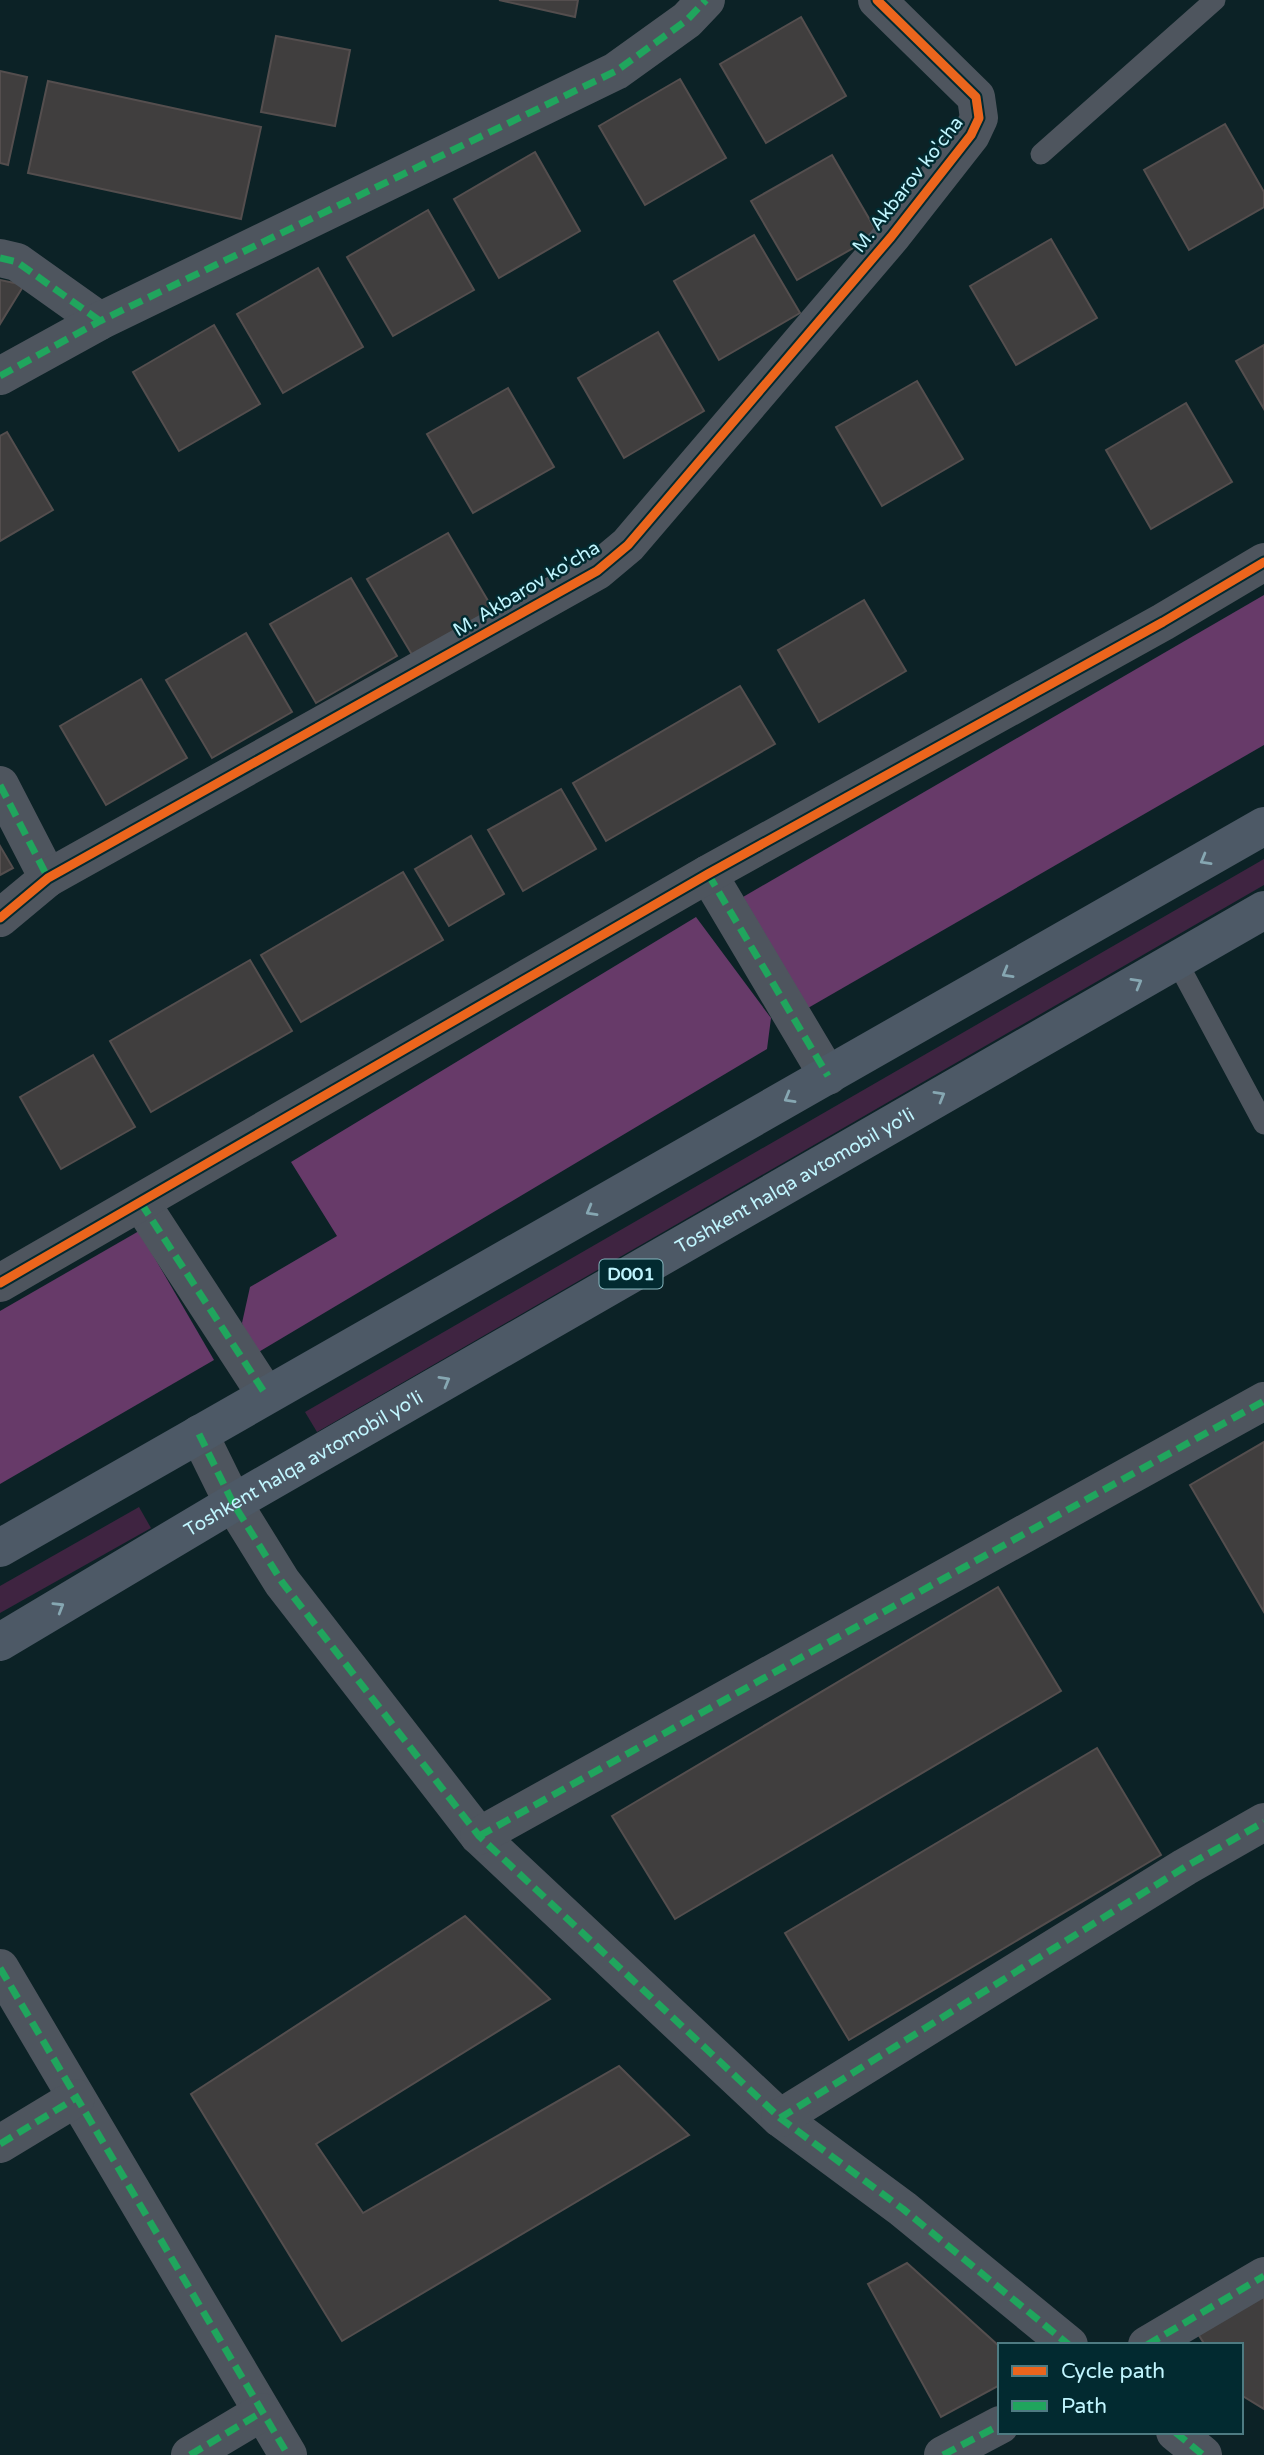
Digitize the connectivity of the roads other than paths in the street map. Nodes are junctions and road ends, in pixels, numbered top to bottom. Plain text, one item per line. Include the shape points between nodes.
1 (706, 0) edge
2 (877, 0) edge
3 (1215, 0) edge
4 (1041, 154) dead end
5 (0, 258) edge
6 (100, 321) junction
7 (0, 376) edge
8 (1264, 562) edge
9 (0, 785) edge
10 (1264, 826) edge
11 (708, 874) junction
12 (48, 878) junction
13 (1264, 910) edge
14 (0, 918) edge
15 (1176, 960) junction
16 (828, 1076) junction
17 (1264, 1124) edge
18 (141, 1203) junction
19 (0, 1283) edge
20 (266, 1395) junction
21 (1264, 1401) edge
22 (199, 1434) junction
23 (233, 1503) junction
24 (0, 1548) edge
25 (0, 1642) edge
26 (1264, 1822) edge
27 (479, 1836) junction
28 (0, 1968) edge
29 (76, 2098) junction
30 (780, 2118) junction
31 (0, 2144) edge
32 (1264, 2276) edge
33 (1067, 2343) edge
34 (1150, 2343) edge
35 (262, 2412) junction
36 (998, 2426) edge
37 (1177, 2434) edge
38 (190, 2455) edge
39 (288, 2455) edge
40 (943, 2455) edge
41 (1203, 2455) edge

1 - 6 street via 687,20 616,71
2 - 12 street, M. Akbarov ko'cha via 976,97 979,118 971,135 891,237 628,545 597,571
3 - 4 lane
5 - 6 street via 17,262
6 - 7 street
8 - 11 street
9 - 12 street
10 -> 16 highway
11 - 16 street
11 - 18 street
12 - 14 street, M. Akbarov ko'cha
13 - 15 highway, Toshkent halqa avtomobil yo'li / D001
15 - 17 lane
23 -> 15 highway, Toshkent halqa avtomobil yo'li / D001
16 -> 20 highway
18 - 19 street
18 - 20 street
20 - 22 highway
21 - 27 street
22 - 23 street
22 - 24 highway
25 -> 23 highway, Toshkent halqa avtomobil yo'li / D001
23 - 27 street via 282,1582
26 - 30 street
27 - 30 street
28 - 29 street
29 - 31 street
29 - 35 street
30 - 33 street via 903,2209
32 - 34 street
35 - 38 street
35 - 39 street
36 - 40 street
37 - 41 street

